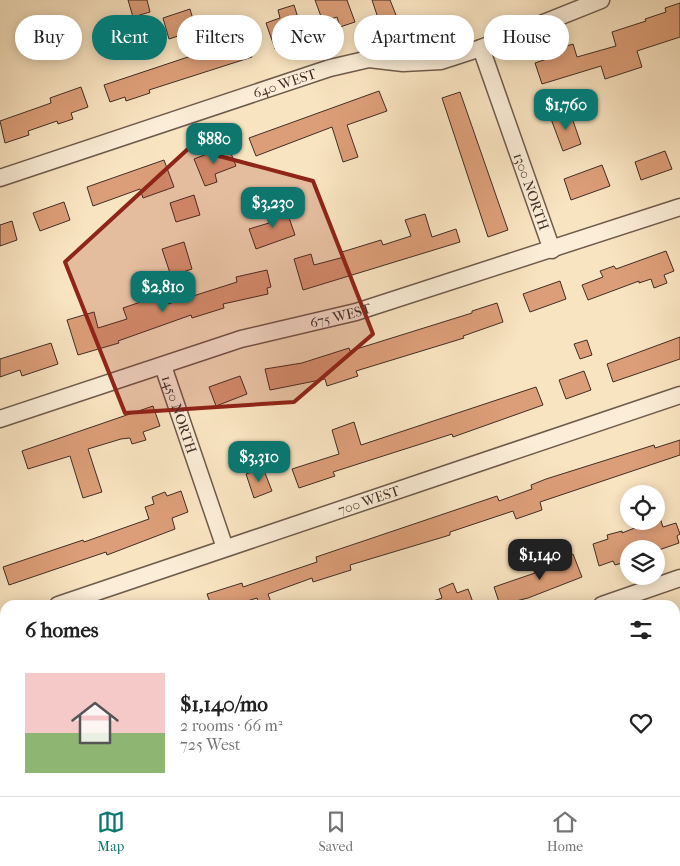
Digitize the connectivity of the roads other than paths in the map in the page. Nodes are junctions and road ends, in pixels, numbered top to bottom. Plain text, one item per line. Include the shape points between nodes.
1 (600, 0) edge
2 (481, 48) junction
3 (0, 178) edge
4 (680, 207) edge
5 (552, 250) junction
6 (163, 366) junction
7 (680, 395) edge
8 (0, 419) edge
9 (225, 548) junction
10 (680, 578) edge
11 (73, 600) edge
12 (616, 600) edge

1 - 2 street, 640 WEST
2 - 3 street, 640 WEST via 441,61 403,64 369,59 330,68
2 - 5 street, 1300 NORTH
4 - 5 street, 675 WEST
5 - 6 street, 675 WEST via 356,312 241,339
6 - 8 street, 675 WEST
6 - 9 street, 1450 NORTH
7 - 9 street, 700 WEST
9 - 11 street, 700 WEST
10 - 12 street

